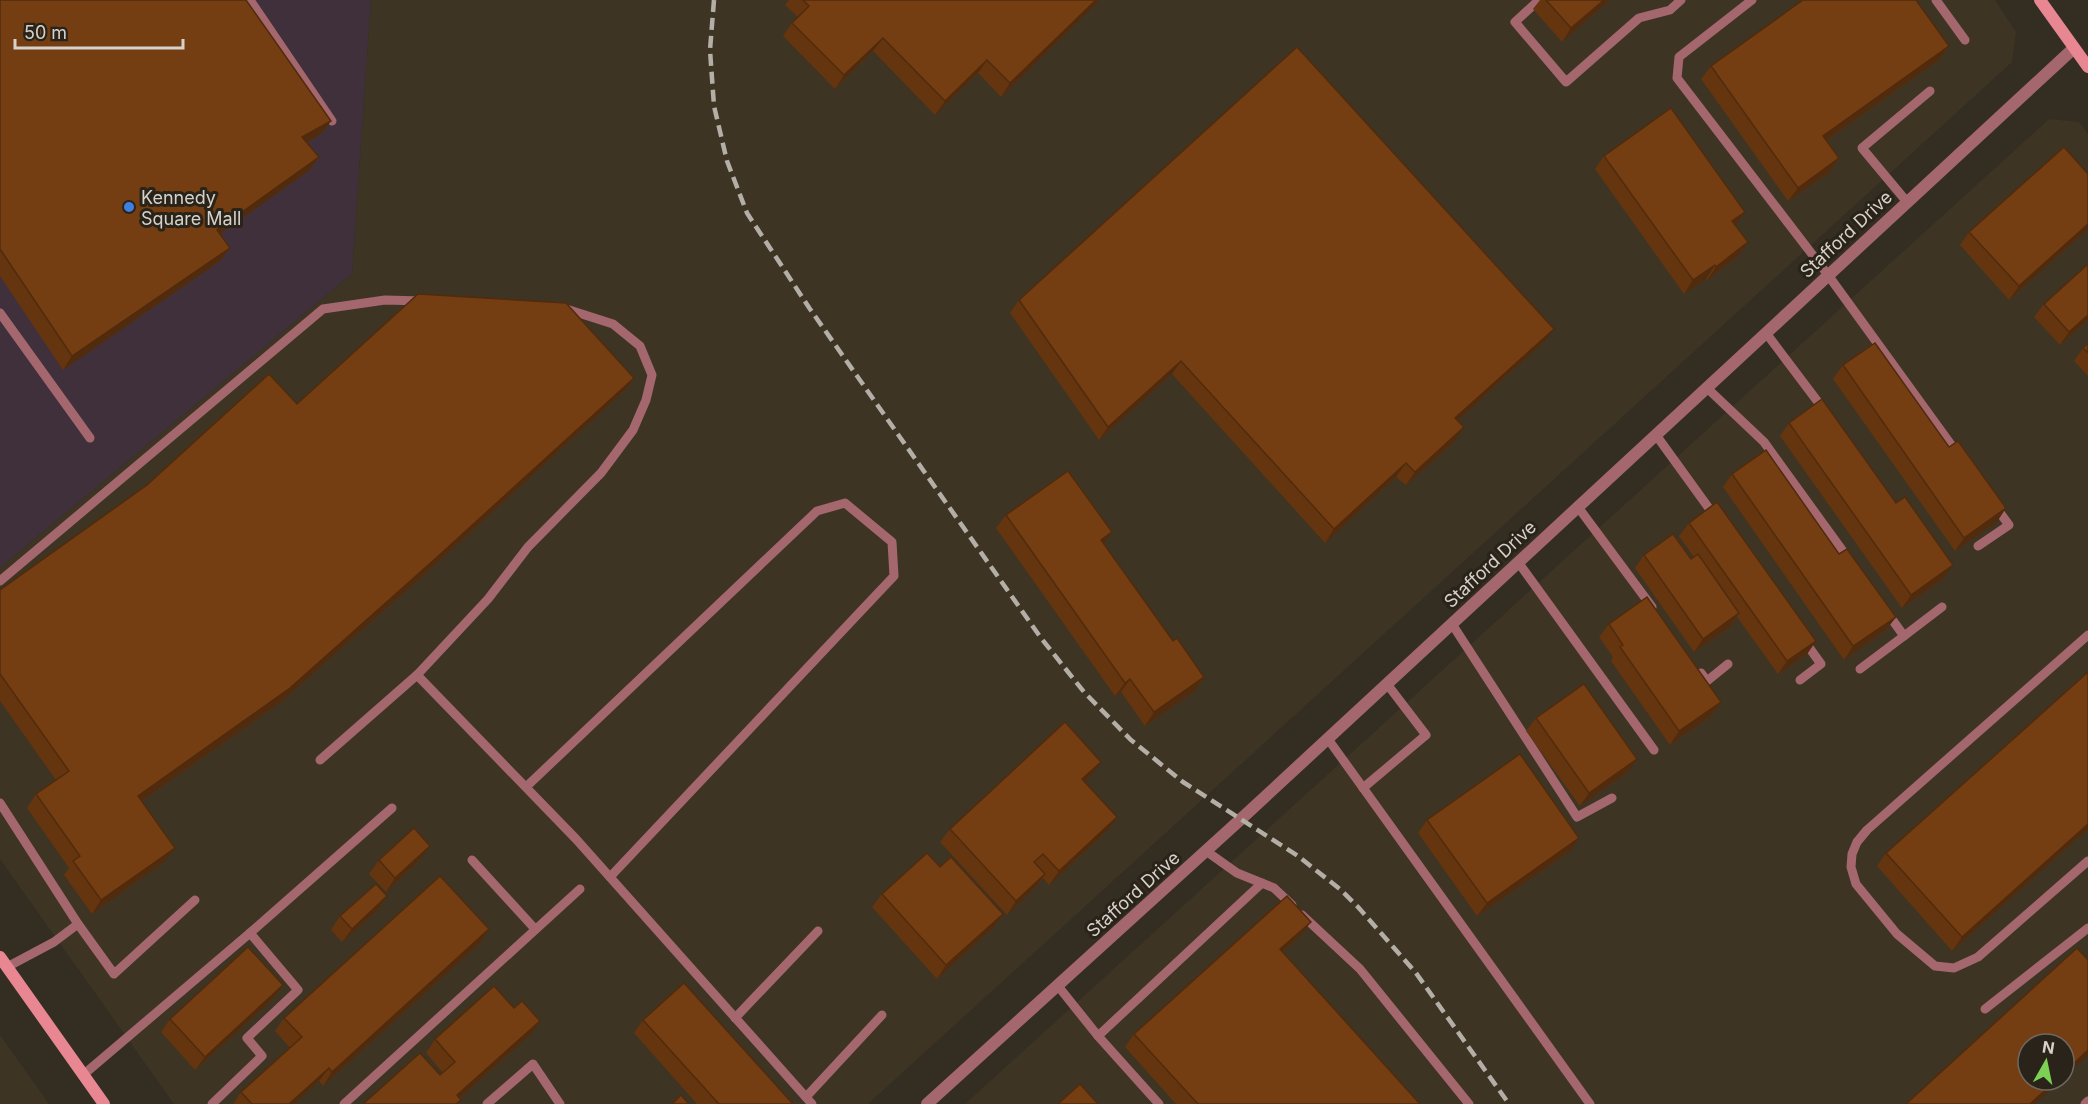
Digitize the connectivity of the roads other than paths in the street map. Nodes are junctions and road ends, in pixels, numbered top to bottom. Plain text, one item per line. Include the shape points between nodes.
1 (250, 0) edge
2 (1539, 0) edge
3 (1682, 0) edge
4 (1752, 0) edge
5 (1936, 0) edge
6 (2044, 1) edge
7 (1965, 40) dead end
8 (2074, 48) junction
9 (2088, 67) edge
10 (1930, 91) dead end
11 (332, 121) edge
12 (1907, 202) junction
13 (1828, 275) junction
14 (432, 301) edge
15 (554, 307) edge
16 (0, 313) edge
17 (1766, 333) junction
18 (1707, 388) junction
19 (1828, 416) edge
20 (1656, 435) junction
21 (90, 438) dead end
22 (1960, 458) edge
23 (1988, 496) edge
24 (1578, 507) junction
25 (1725, 530) edge
26 (1978, 546) edge
27 (1518, 562) junction
28 (1857, 571) edge
29 (0, 580) edge
30 (1878, 599) edge
31 (1942, 607) dead end
32 (1659, 617) edge
33 (1452, 624) junction
34 (1801, 635) edge
35 (2088, 635) edge
36 (1904, 636) junction
37 (1693, 663) edge
38 (1728, 664) dead end
39 (1860, 669) dead end
40 (417, 675) junction
41 (1800, 680) dead end
42 (1387, 684) junction
43 (1328, 739) junction
44 (1654, 750) dead end
45 (320, 760) dead end
46 (526, 787) junction
47 (1363, 788) junction
48 (1612, 798) dead end
49 (0, 803) edge
50 (392, 808) dead end
51 (1206, 851) junction
52 (472, 860) dead end
53 (2088, 861) edge
54 (610, 877) junction
55 (1262, 883) junction
56 (580, 889) dead end
57 (195, 900) dead end
58 (78, 924) junction
59 (2088, 928) edge
60 (535, 929) junction
61 (818, 931) dead end
62 (250, 933) junction
63 (4, 962) edge
64 (1058, 986) junction
65 (1985, 1009) dead end
66 (882, 1015) dead end
67 (735, 1018) junction
68 (1098, 1036) junction
69 (83, 1075) junction
70 (809, 1100) edge
71 (98, 1101) edge
72 (212, 1104) edge
73 (344, 1104) edge
74 (487, 1104) edge
75 (560, 1104) edge
76 (927, 1104) edge
77 (1159, 1104) edge
78 (1469, 1104) edge
79 (1590, 1104) edge

1 - 11 lane
2 - 3 lane via 1515,22 1566,82 1639,18 1670,10
4 - 13 lane via 1679,57 1677,78
5 - 7 lane
6 - 8 main road
8 - 9 main road
8 - 12 street, Stafford Drive
10 - 12 lane via 1862,148
12 - 13 street, Stafford Drive
13 - 17 street, Stafford Drive
13 - 22 lane
14 - 29 lane via 386,300 323,309
15 - 40 lane via 613,324 640,346 652,375 646,400 633,430 601,473 528,547 488,599
16 - 21 lane
17 - 18 street, Stafford Drive
17 - 19 lane
18 - 20 street, Stafford Drive
18 - 28 lane via 1764,442
20 - 24 street, Stafford Drive
20 - 25 lane
23 - 26 lane via 2009,525
24 - 27 street, Stafford Drive
24 - 32 lane
27 - 33 street, Stafford Drive
27 - 44 lane
30 - 36 lane
31 - 36 lane
33 - 42 street, Stafford Drive
33 - 48 lane via 1577,817
34 - 41 lane via 1821,664
35 - 53 lane via 1867,830 1857,842 1851,867 1856,884 1897,934 1935,966 1954,968 1978,957
36 - 39 lane
37 - 38 lane via 1707,681
40 - 45 lane
40 - 46 lane
42 - 43 street, Stafford Drive
42 - 47 lane via 1426,735
43 - 47 lane
43 - 51 street, Stafford Drive
46 - 54 lane
46 - 54 lane via 817,511 845,503 892,542 894,576
47 - 79 lane
49 - 58 lane
50 - 62 lane
51 - 55 lane via 1237,873
51 - 64 street, Stafford Drive
52 - 60 lane
54 - 67 lane
55 - 68 lane
55 - 78 lane via 1274,888 1360,969
56 - 60 lane
57 - 58 lane via 114,974
58 - 63 lane via 54,942
59 - 65 lane
60 - 73 lane
61 - 67 lane
62 - 69 lane
62 - 72 lane via 298,990 247,1038 262,1056
63 - 69 main road
64 - 68 lane
64 - 76 street, Stafford Drive
66 - 70 lane
67 - 70 lane
68 - 77 lane
69 - 71 main road
74 - 75 lane via 533,1064

